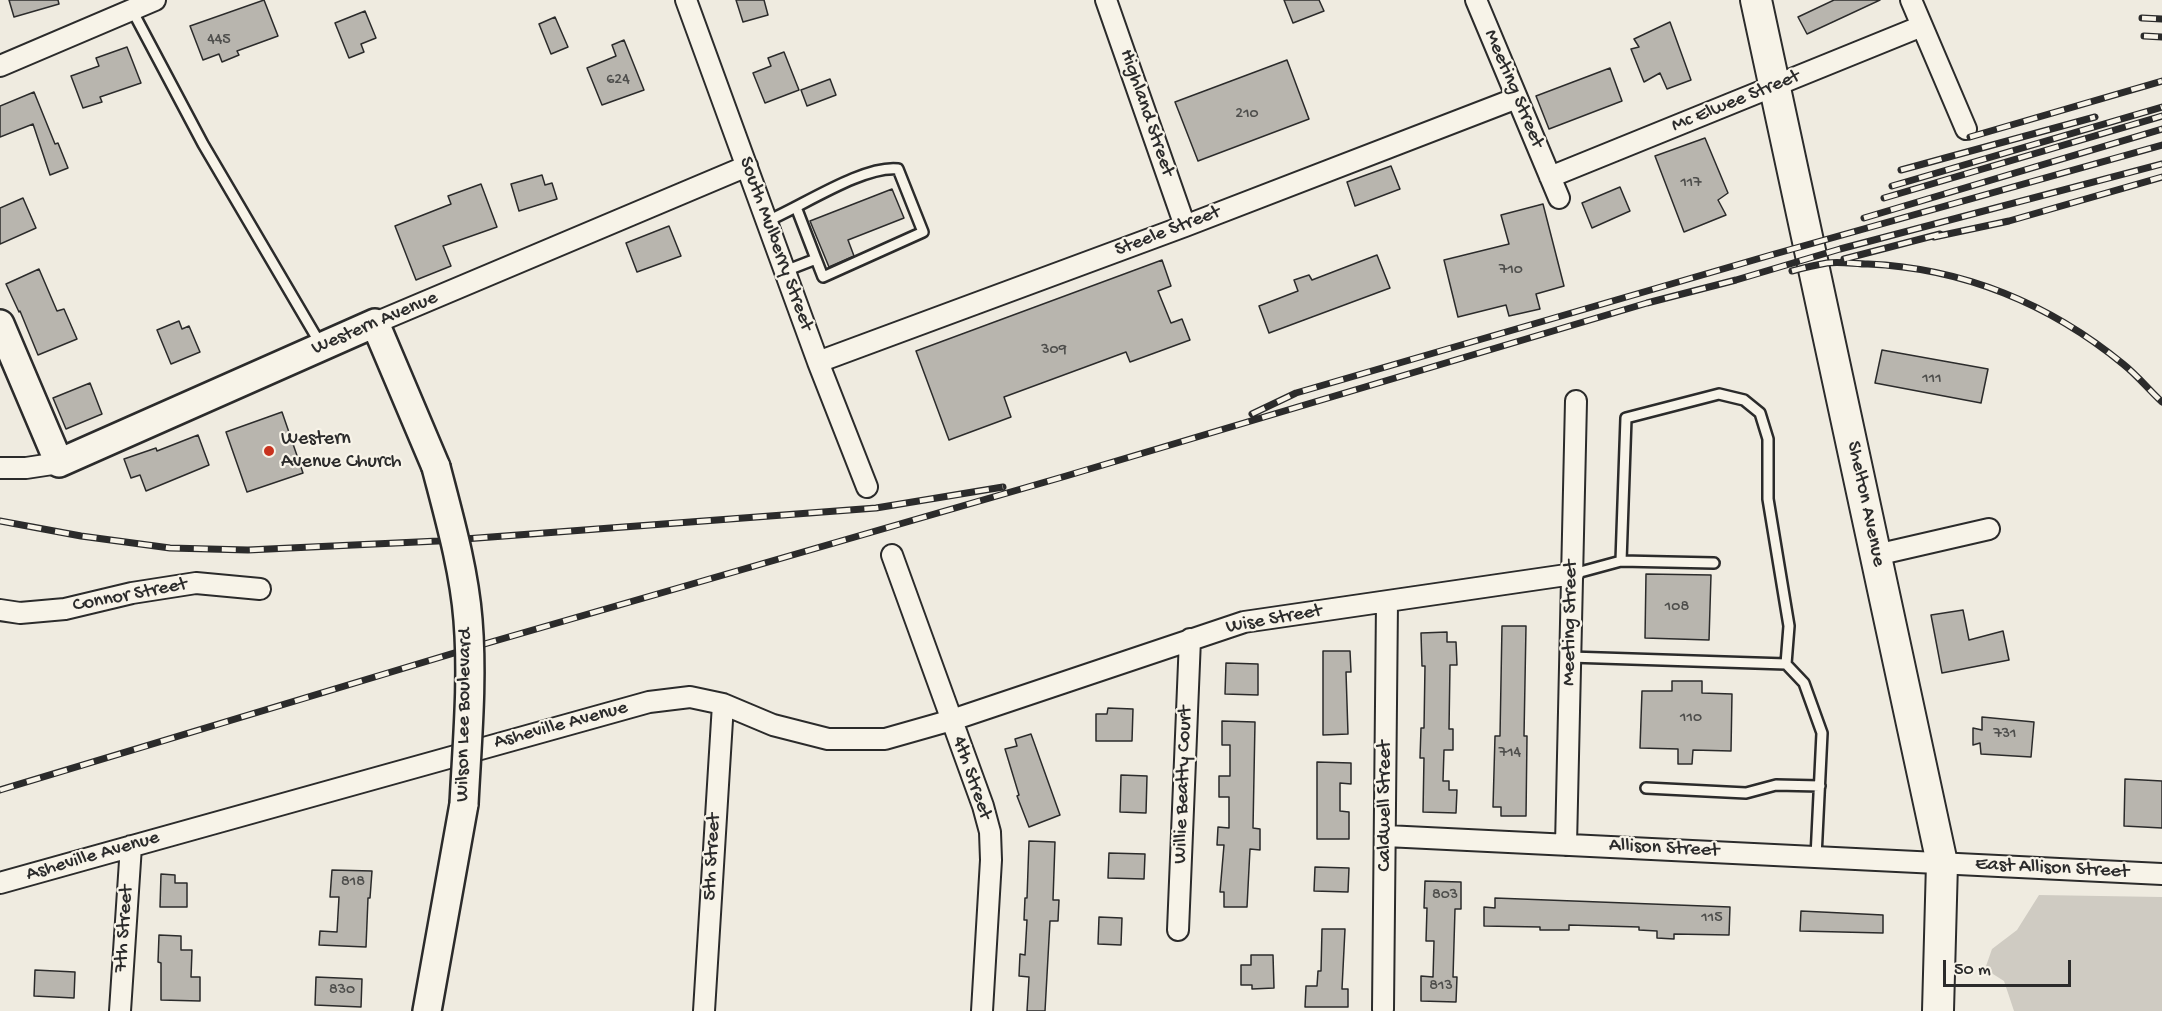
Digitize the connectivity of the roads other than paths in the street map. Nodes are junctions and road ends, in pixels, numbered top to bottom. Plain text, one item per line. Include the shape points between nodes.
1 (155, 0) edge
2 (686, 0) edge
3 (1106, 0) edge
4 (1476, 0) edge
5 (1756, 0) edge
6 (1911, 0) edge
7 (132, 10) junction
8 (1922, 26) junction
9 (0, 66) edge
10 (1775, 86) junction
11 (1517, 98) junction
12 (1966, 129) dead end
13 (747, 166) junction
14 (1550, 177) junction
15 (1559, 198) dead end
16 (796, 207) junction
17 (767, 221) junction
18 (1185, 226) junction
19 (816, 259) junction
20 (785, 271) junction
21 (375, 323) junction
22 (0, 324) edge
23 (321, 346) junction
24 (818, 362) junction
25 (1576, 401) dead end
26 (59, 463) junction
27 (0, 468) edge
28 (867, 487) dead end
29 (1989, 529) dead end
30 (892, 555) dead end
31 (1876, 555) junction
32 (1621, 561) junction
33 (1714, 562) dead end
34 (1573, 574) junction
35 (260, 590) dead end
36 (1387, 602) junction
37 (0, 610) edge
38 (1190, 639) junction
39 (1570, 657) junction
40 (1786, 664) junction
41 (723, 704) junction
42 (951, 720) junction
43 (1820, 786) junction
44 (1646, 788) dead end
45 (1386, 836) junction
46 (1566, 845) junction
47 (131, 846) junction
48 (1816, 857) junction
49 (1942, 863) junction
50 (2162, 874) edge
51 (0, 883) edge
52 (1178, 930) dead end
53 (1383, 1009) dead end
54 (120, 1011) edge
55 (427, 1011) edge
56 (704, 1011) edge
57 (982, 1011) edge
58 (1938, 1011) edge

1 - 7 street
2 - 13 street, South Mulberry Street
3 - 18 street, Highland Street
4 - 11 street, Meeting Street
5 - 10 main road, Shelton Avenue
6 - 8 street
7 - 9 street
7 - 23 lane via 203,144
8 - 10 street, Mc Elwee Street
8 - 12 street
10 - 14 street, Mc Elwee Street
10 - 31 main road, Shelton Avenue
11 - 14 street, Meeting Street
11 - 18 street, Steele Street
13 - 17 street, South Mulberry Street
13 - 21 street, Western Avenue
14 - 15 street, Meeting Street
16 - 17 lane
16 - 19 lane
16 - 19 lane via 875,170 898,169 923,232 823,276
17 - 20 street, South Mulberry Street
18 - 24 street, Steele Street
19 - 20 lane
20 - 24 street, South Mulberry Street
21 - 23 street, Western Avenue
21 - 55 street, Wilson Lee Boulevard, bridge via 436,467 468,620 470,674 464,804
22 - 26 street
23 - 26 street, Western Avenue
24 - 28 street, South Mulberry Street
25 - 34 street, Meeting Street
26 - 27 street, Western Avenue
29 - 31 street
30 - 42 street, 4th Street
31 - 49 main road, Shelton Avenue
32 - 33 lane
32 - 34 lane
32 - 40 lane via 1626,418 1719,394 1744,400 1760,413 1768,439 1768,499 1789,626
34 - 36 street, Wise Street
34 - 39 street, Meeting Street
35 - 37 street, Connor Street via 196,583 65,609 20,613
36 - 38 street, Wise Street via 1266,617
36 - 45 street, Caldwell Street
38 - 42 street, Wise Street
38 - 52 street, Willie Beatty Court
39 - 40 lane
39 - 46 street, Meeting Street
40 - 43 lane via 1804,683 1822,733
41 - 42 street, Asheville Avenue via 773,725 828,739 885,739
41 - 47 street, Asheville Avenue via 690,697 649,702
41 - 56 street, 5th Street
42 - 57 street, 4th Street via 990,832
43 - 44 lane via 1776,784 1746,793
43 - 48 lane
45 - 46 street, Allison Street
45 - 53 street, Caldwell Street
46 - 48 street, Allison Street
47 - 51 street, Asheville Avenue
47 - 54 street, 7th Street
48 - 49 street, Allison Street
49 - 50 street, East Allison Street
49 - 58 main road, Shelton Avenue

